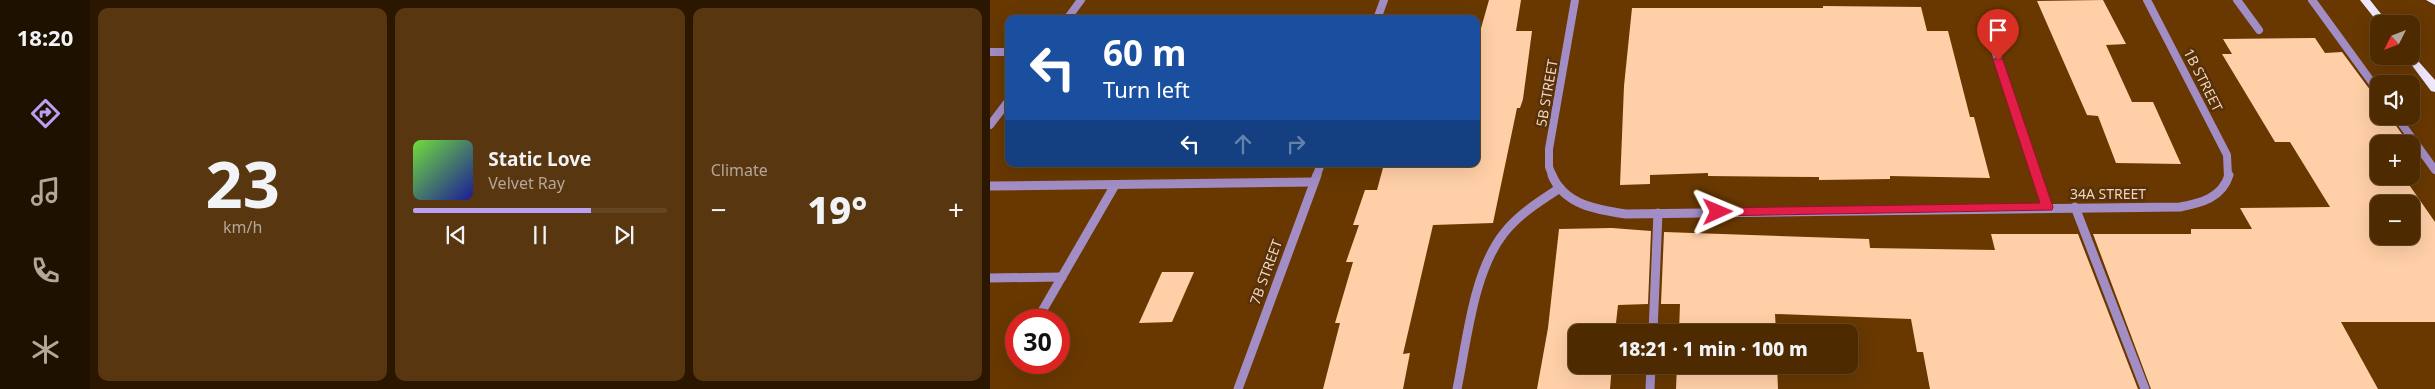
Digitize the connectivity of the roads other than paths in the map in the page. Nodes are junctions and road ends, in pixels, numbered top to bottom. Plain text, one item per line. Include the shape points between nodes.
1 (1081, 0) edge
2 (1384, 0) edge
3 (1575, 0) edge
4 (2147, 0) edge
5 (2238, 0) edge
6 (2312, 0) edge
7 (2365, 0) edge
8 (1070, 15) edge
9 (1378, 15) edge
10 (2377, 15) edge
11 (1986, 23) dead end
12 (2259, 30) dead end
13 (990, 52) edge
14 (1005, 52) edge
15 (2417, 65) edge
16 (2370, 80) edge
17 (2435, 88) edge
18 (1005, 105) edge
19 (990, 125) edge
20 (2402, 125) edge
21 (1319, 167) edge
22 (2435, 170) edge
23 (2229, 174) joint
24 (1313, 182) junction
25 (1115, 185) junction
26 (990, 186) edge
27 (1560, 188) junction
28 (2048, 207) junction
29 (2075, 207) junction
30 (1658, 213) junction
31 (1062, 277) junction
32 (990, 278) edge
33 (1043, 309) edge
34 (1652, 324) edge
35 (1651, 374) edge
36 (1238, 389) edge
37 (1457, 389) edge
38 (1650, 389) edge
39 (2145, 389) edge

1 - 8 street
2 - 9 street
3 - 27 street, 5B STREET via 1550,149 1550,169
4 - 23 street, 1B STREET via 2227,155
5 - 12 lane
6 - 16 street
7 - 10 main road
11 - 28 street
13 - 14 street
15 - 17 main road
18 - 19 street
20 - 22 street
21 - 24 street, 7B STREET
23 - 29 street, 34A STREET via 2222,190 2205,202 2180,207
24 - 25 street
24 - 36 street, 7B STREET
25 - 26 street
25 - 31 street
27 - 30 street, 34A STREET via 1576,202 1600,210 1626,214
27 - 37 street via 1518,218 1491,252 1483,272
28 - 29 street, 34A STREET
28 - 30 street, 34A STREET
29 - 39 street
30 - 34 street
31 - 32 street
31 - 33 street
35 - 38 street

